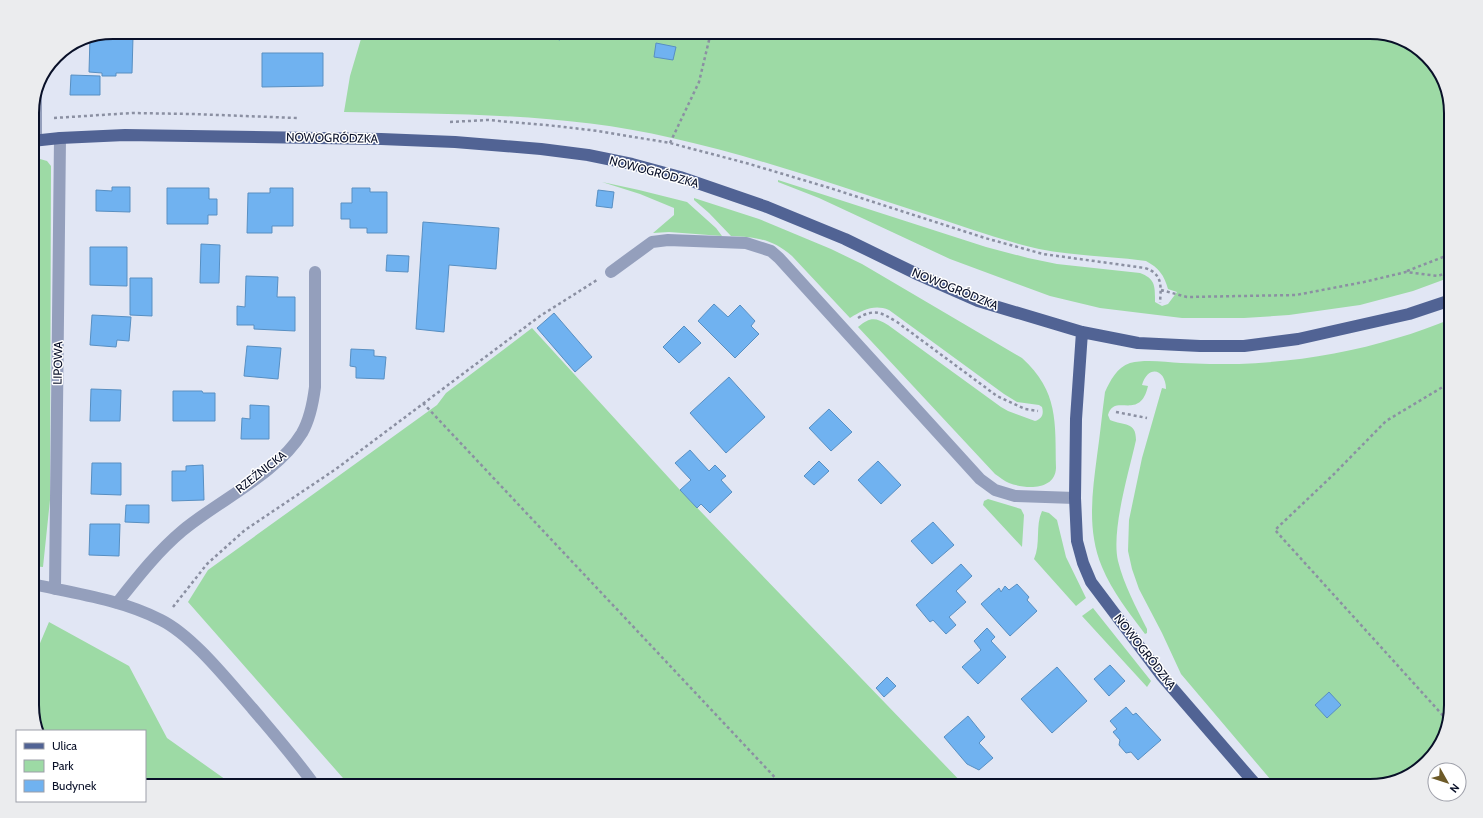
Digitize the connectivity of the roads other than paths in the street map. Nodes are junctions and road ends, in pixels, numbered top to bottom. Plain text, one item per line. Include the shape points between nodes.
1 (60, 138) junction
2 (39, 140) edge
3 (315, 272) dead end
4 (611, 272) road end
5 (1444, 302) edge
6 (1082, 332) junction
7 (1075, 498) junction
8 (39, 586) edge
9 (55, 589) junction
10 (117, 603) junction
11 (310, 779) edge
12 (1251, 779) edge

1 - 2 main road, NOWOGRÓDZKA
1 - 6 main road, NOWOGRÓDZKA via 132,135 381,139 541,149 588,155 680,177 767,207 844,239 978,301
1 - 9 street, LIPOWA
3 - 10 street, RZEŹNICKA via 315,387 313,404 302,433 282,458 183,530 164,547
4 - 7 street via 652,242 668,240 746,243 771,251 980,479 995,490 1015,496
5 - 6 main road via 1410,314 1298,339 1244,346 1138,343
6 - 7 main road, NOWOGRÓDZKA via 1076,419
7 - 12 main road, NOWOGRÓDZKA via 1077,541 1091,582 1161,675
8 - 9 street
9 - 10 street
10 - 11 street via 162,620 186,638 213,665

